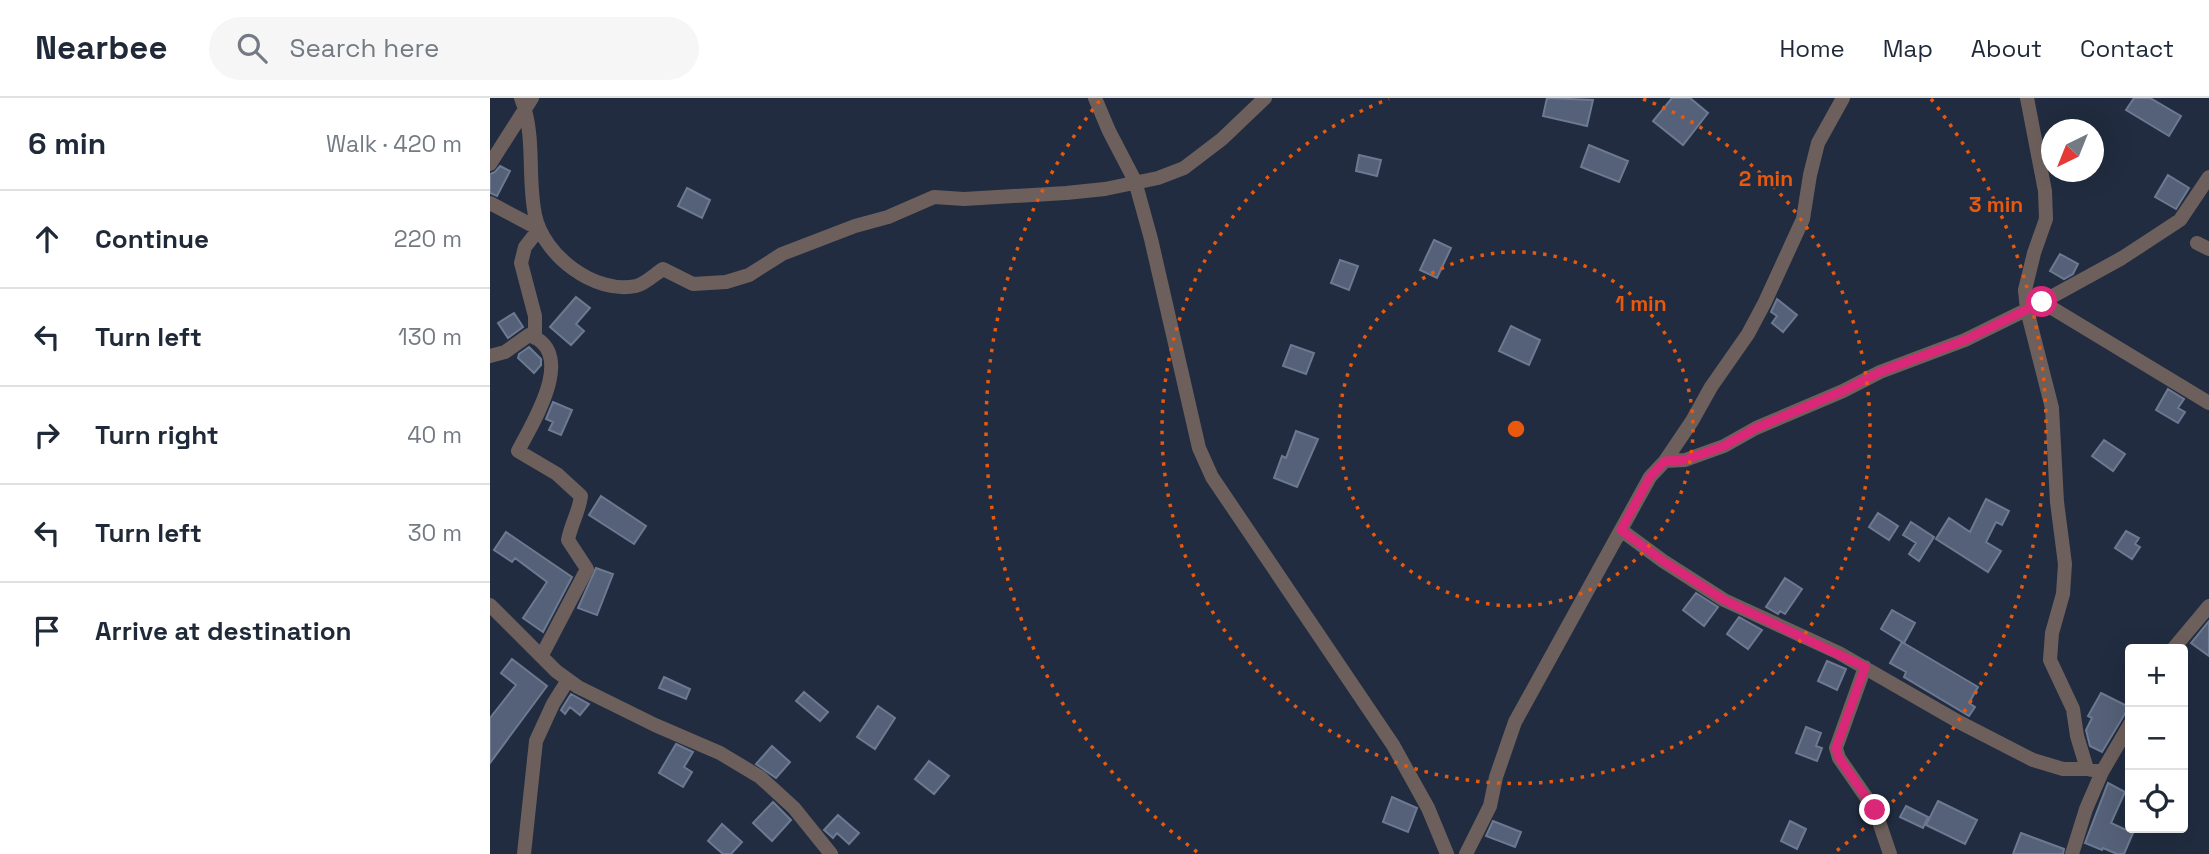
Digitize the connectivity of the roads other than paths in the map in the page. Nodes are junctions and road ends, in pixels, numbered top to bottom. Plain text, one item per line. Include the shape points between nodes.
1 (1095, 98) edge
2 (1265, 98) edge
3 (1843, 98) edge
4 (2027, 98) edge
5 (526, 101) edge
6 (490, 164) edge
7 (2209, 177) edge
8 (1135, 181) junction
9 (490, 203) edge
10 (539, 229) junction
11 (2042, 302) junction
12 (2027, 310) junction
13 (535, 338) junction
14 (490, 356) edge
15 (2209, 403) edge
16 (1665, 461) junction
17 (1621, 530) junction
18 (490, 605) edge
19 (2209, 606) edge
20 (2177, 644) edge
21 (542, 656) junction
22 (1865, 667) junction
23 (568, 680) junction
24 (2125, 733) edge
25 (2087, 769) junction
26 (2102, 772) junction
27 (524, 854) edge
28 (831, 854) edge
29 (1447, 854) edge
30 (1466, 854) edge
31 (1890, 854) edge
32 (2072, 854) edge

1 - 8 street
2 - 8 street via 1184,168
3 - 16 street via 1818,143 1803,219 1765,302
4 - 12 street via 2046,219 2025,290
5 - 6 street
5 - 10 street via 533,206
7 - 11 street via 2180,220
8 - 10 street via 1105,189 934,197 782,254 749,275 726,282 693,284 663,269 638,286 594,282 575,271
8 - 29 street via 1199,448 1212,477 1393,745
9 - 10 street
10 - 13 street via 525,247 521,262 535,316
11 - 12 street
11 - 15 street
12 - 16 street via 1965,340 1880,372 1724,446 1685,460
12 - 25 street via 2052,408 2065,565 2050,660 2073,709
13 - 14 street via 529,335 505,352
13 - 21 street via 549,348 552,358 546,395 518,451 558,474 581,496 568,540 587,569
16 - 17 street via 1650,477
17 - 22 street via 1724,600
17 - 30 street via 1515,722 1490,806
18 - 21 street
19 - 20 street
21 - 23 street
22 - 25 street via 2033,760 2063,769
22 - 31 street via 1836,748 1875,810
23 - 27 street via 536,741
23 - 28 street via 760,777 794,808
24 - 26 street
25 - 26 street
26 - 32 street

